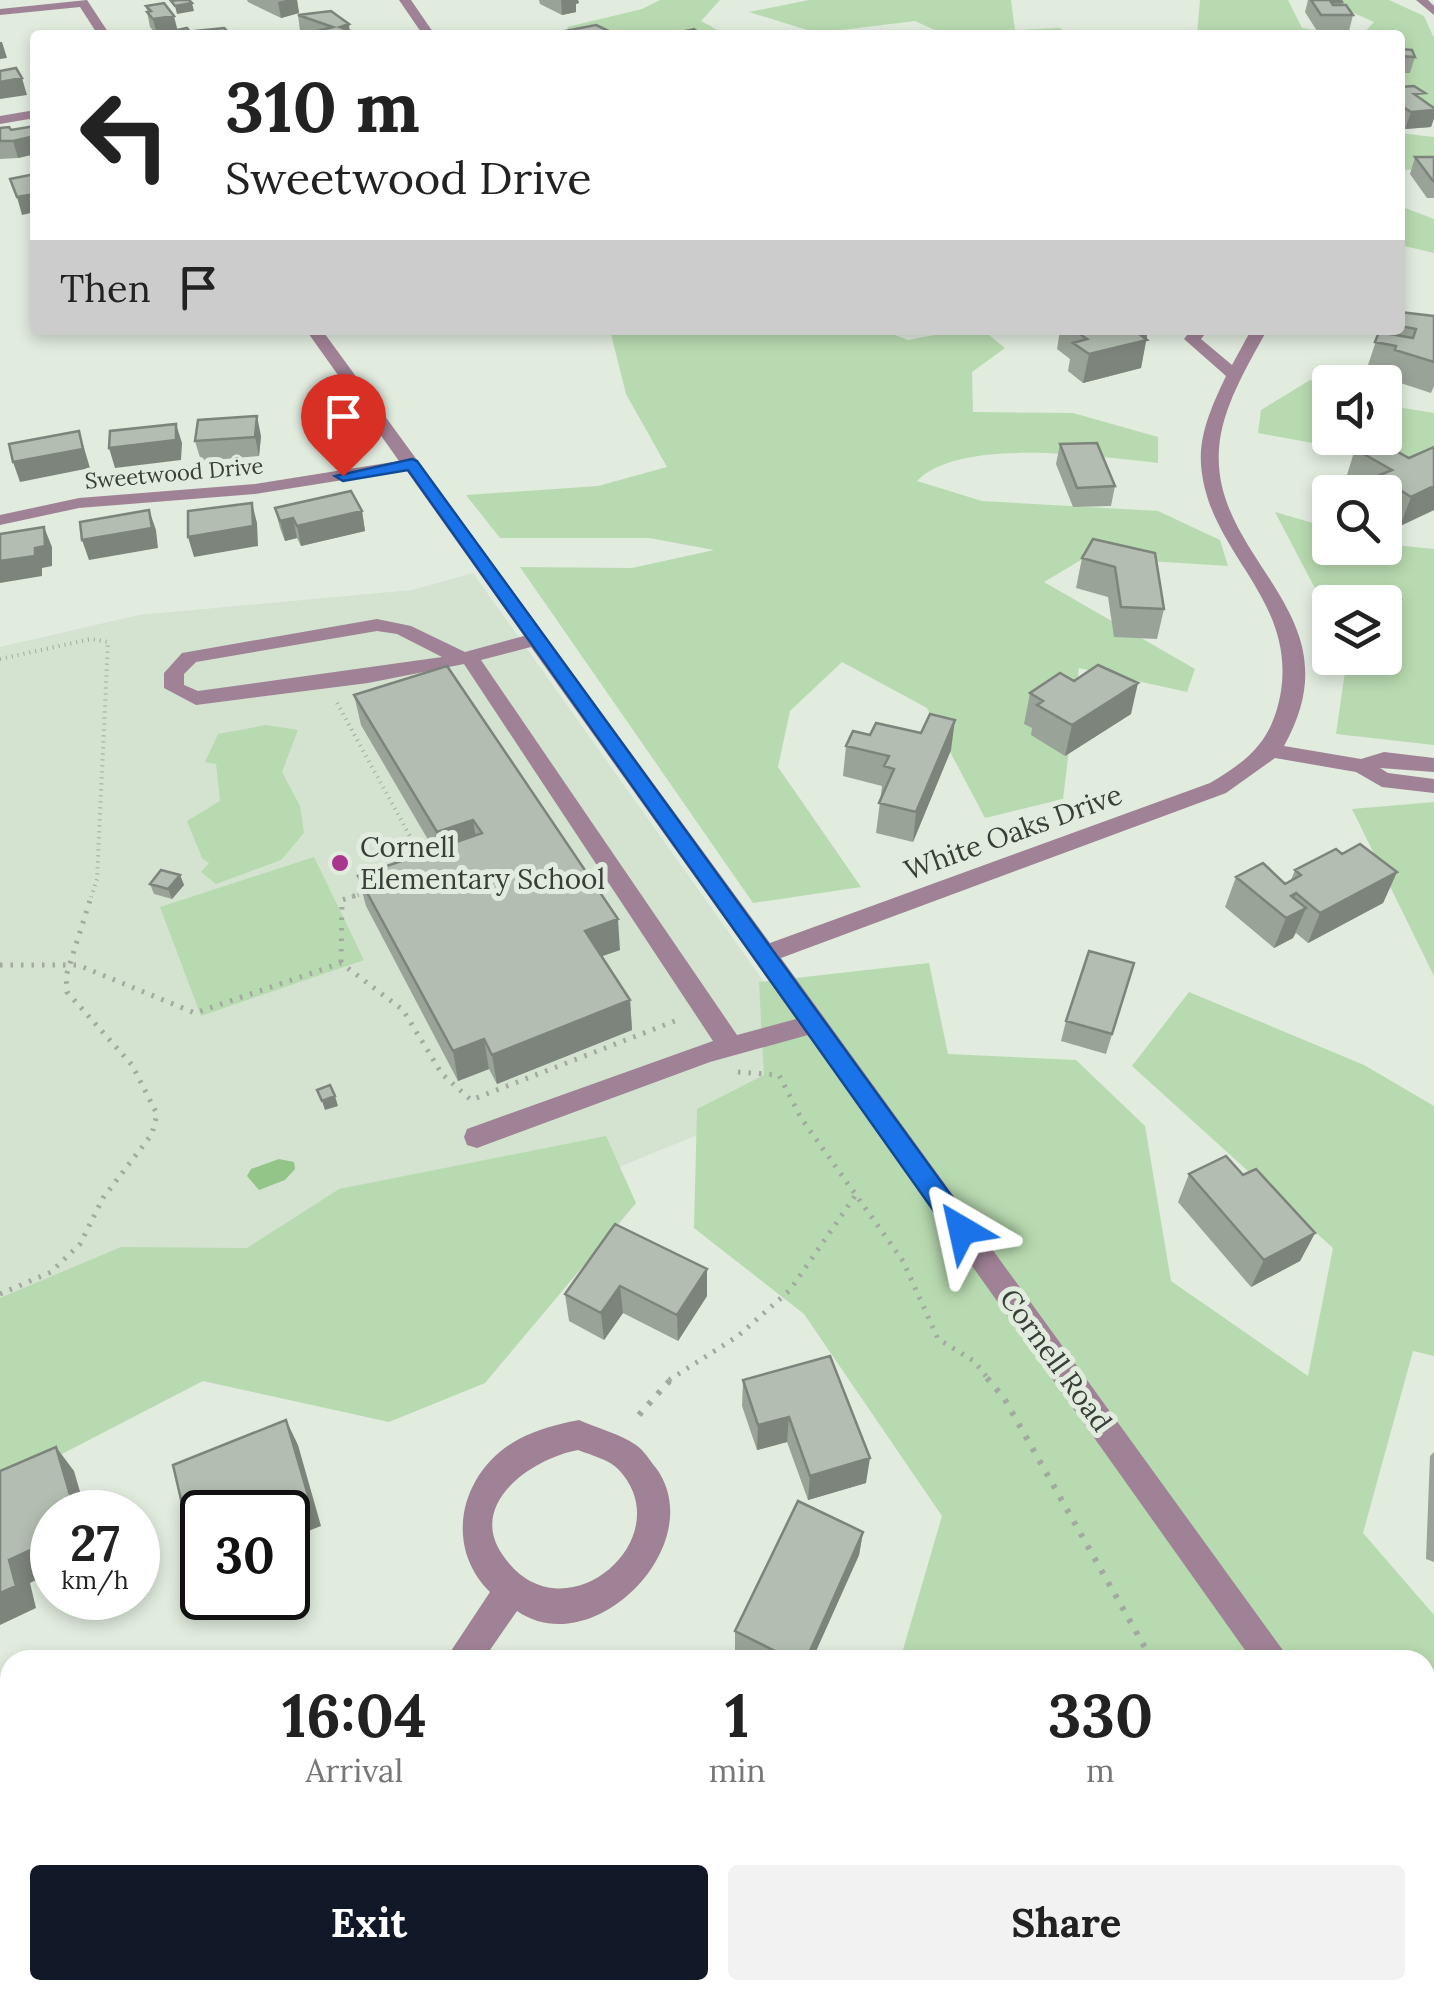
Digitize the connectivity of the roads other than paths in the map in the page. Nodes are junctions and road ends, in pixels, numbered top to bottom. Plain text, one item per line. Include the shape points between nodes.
1 (406, 0) edge
2 (1422, 0) edge
3 (82, 2) edge
4 (0, 12) edge
5 (1434, 12) edge
6 (101, 30) edge
7 (425, 30) edge
8 (30, 115) edge
9 (0, 120) edge
10 (318, 335) edge
11 (1196, 335) edge
12 (1256, 335) edge
13 (1234, 374) junction
14 (412, 464) junction
15 (0, 520) edge
16 (536, 640) junction
17 (471, 660) junction
18 (1274, 751) junction
19 (1434, 765) edge
20 (1362, 766) junction
21 (1434, 786) edge
22 (764, 956) junction
23 (813, 1024) junction
24 (725, 1058) junction
25 (478, 1137) dead end
26 (511, 1591) junction
27 (469, 1650) edge
28 (1266, 1650) edge

1 - 7 street
2 - 5 street
3 - 4 street
3 - 6 street
8 - 9 street
10 - 14 street, Cornell Road
11 - 13 street via 1192,339
12 - 13 street
13 - 18 street via 1209,460 1222,516 1278,603 1294,643 1296,683
14 - 15 street, Sweetwood Drive via 254,489 79,503
14 - 16 street, Cornell Road
16 - 17 street
16 - 22 street, Cornell Road
17 - 17 street via 406,626 377,625 189,657 174,673 174,688 196,698
17 - 24 street via 703,1010
18 - 20 street
18 - 22 street, White Oaks Drive via 1218,788
19 - 20 street via 1384,759
20 - 21 street via 1382,780
22 - 23 street, Cornell Road
23 - 24 street
23 - 28 street, Cornell Road
24 - 25 street
26 - 26 street via 532,1602 578,1605 602,1597 638,1566 652,1535 654,1502 641,1471 619,1449 556,1436 515,1455 499,1471 480,1512 479,1534 484,1556
26 - 27 street

